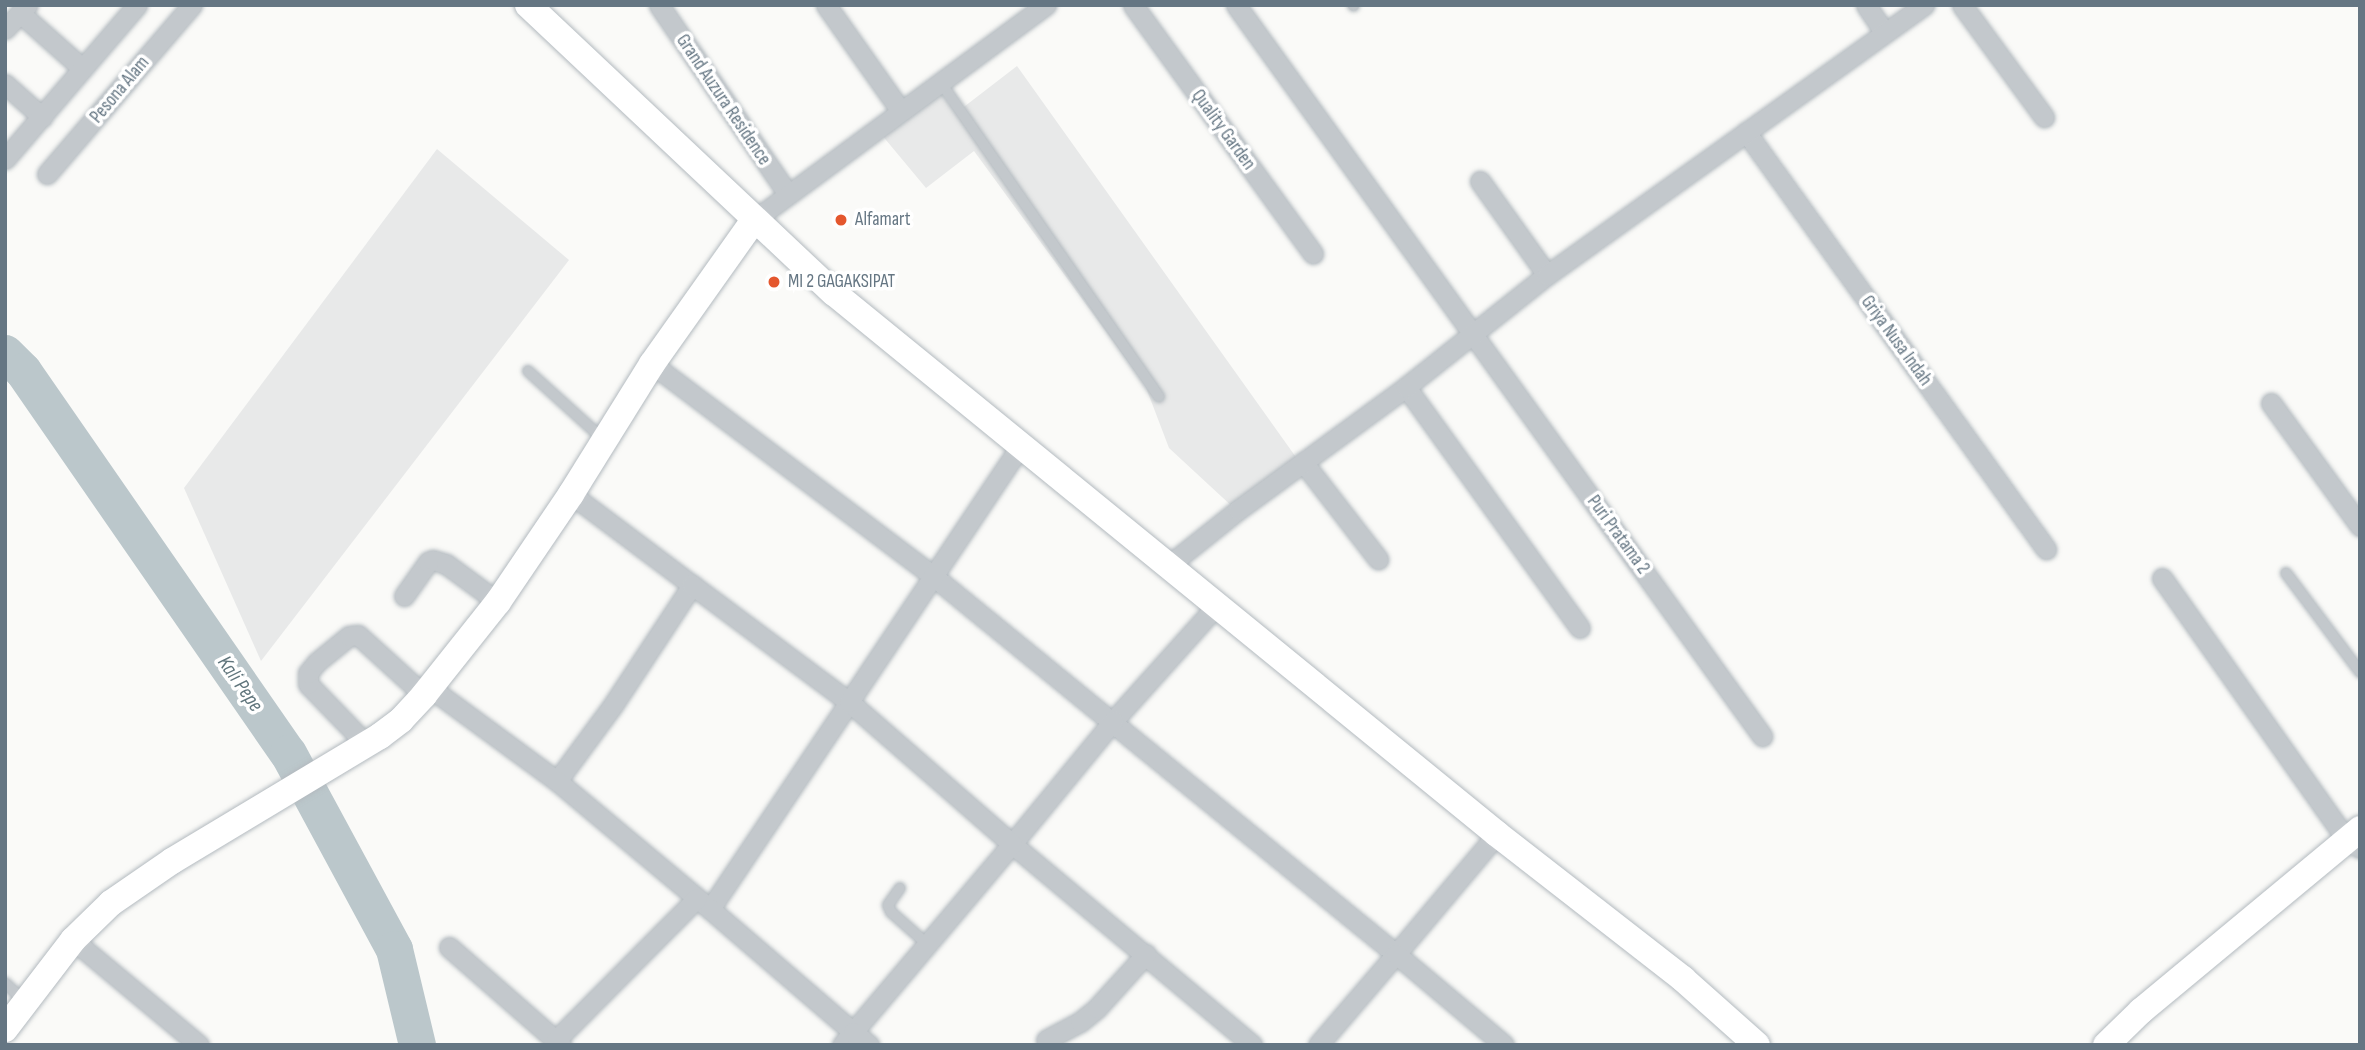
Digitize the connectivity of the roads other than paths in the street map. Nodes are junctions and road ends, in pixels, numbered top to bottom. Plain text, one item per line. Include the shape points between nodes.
1 (192, 5) edge
2 (528, 5) edge
3 (659, 5) edge
4 (826, 5) edge
5 (1046, 5) edge
6 (1133, 5) edge
7 (1236, 5) edge
8 (1866, 5) edge
9 (1924, 5) edge
10 (1962, 5) edge
11 (128, 8) edge
12 (24, 9) edge
13 (5, 29) edge
14 (1884, 32) junction
15 (82, 68) junction
16 (941, 83) junction
17 (5, 84) edge
18 (900, 110) junction
19 (42, 117) junction
20 (2044, 117) dead end
21 (1746, 132) junction
22 (5, 159) edge
23 (47, 174) dead end
24 (1480, 181) dead end
25 (788, 194) junction
26 (754, 220) junction
27 (1313, 254) dead end
28 (1548, 275) junction
29 (1473, 333) junction
30 (652, 364) junction
31 (528, 371) dead end
32 (1406, 387) junction
33 (1159, 397) dead end
34 (2271, 403) dead end
35 (604, 440) junction
36 (1021, 445) junction
37 (1303, 462) junction
38 (571, 494) junction
39 (2360, 526) edge
40 (2046, 549) dead end
41 (1378, 559) dead end
42 (1169, 565) junction
43 (2286, 573) dead end
44 (933, 576) junction
45 (2162, 578) dead end
46 (692, 585) junction
47 (404, 596) dead end
48 (498, 602) junction
49 (1218, 604) junction
50 (1580, 628) dead end
51 (2360, 673) edge
52 (426, 691) junction
53 (849, 702) junction
54 (1113, 721) junction
55 (1762, 736) dead end
56 (366, 744) junction
57 (557, 781) junction
58 (1497, 834) junction
59 (2356, 839) edge
60 (1012, 844) junction
61 (900, 888) dead end
62 (704, 903) junction
63 (73, 940) junction
64 (926, 943) junction
65 (449, 947) dead end
66 (1146, 954) junction
67 (1396, 954) junction
68 (5, 983) edge
69 (27, 998) junction
70 (5, 1029) edge
71 (848, 1038) edge
72 (1046, 1040) dead end
73 (558, 1042) edge
74 (199, 1045) edge
75 (869, 1045) edge
76 (1252, 1045) edge
77 (1318, 1045) edge
78 (1504, 1045) edge
79 (1757, 1045) edge
80 (2106, 1045) edge

1 - 23 street, Pesona Alam
2 - 26 main road
3 - 25 street, Grand Auzura Residence
4 - 18 street
5 - 16 street
6 - 27 street, Quality Garden
7 - 29 street, Puri Pratama 2
8 - 14 street
9 - 14 street
10 - 20 street
11 - 15 street
12 - 13 street
12 - 15 street
14 - 21 street
15 - 19 street
16 - 18 street
16 - 33 lane
17 - 19 street
18 - 25 street
19 - 22 street
21 - 28 street
21 - 40 street, Griya Nusa Indah
24 - 28 street
25 - 26 street
26 - 30 main road
26 - 36 main road via 834,293
28 - 29 street
29 - 32 street
29 - 55 street, Puri Pratama 2
30 - 35 main road
30 - 44 street
31 - 35 lane
32 - 37 street
32 - 50 street
34 - 39 street
35 - 38 main road
36 - 42 main road
36 - 44 street
37 - 41 street
37 - 42 street
38 - 46 street
38 - 48 main road
42 - 49 main road
43 - 51 lane
44 - 53 street
44 - 54 street
45 - 59 street
46 - 53 street
46 - 57 street
47 - 48 street via 433,560 446,564
48 - 52 main road
49 - 54 street
49 - 58 main road
52 - 56 main road via 401,720
52 - 56 street via 358,635 349,636 317,662 307,673 308,684
52 - 57 street
53 - 60 street
53 - 62 street
54 - 60 street
54 - 67 street
56 - 63 main road via 120,897
57 - 62 street
58 - 67 street
58 - 79 main road via 1684,979
59 - 80 main road via 2141,1011
60 - 64 street
60 - 66 street
61 - 64 lane via 888,905 891,912
62 - 71 street
62 - 73 street
63 - 69 main road
63 - 74 street
64 - 71 street
65 - 73 street
66 - 72 street via 1097,1008
66 - 76 street
67 - 77 street
67 - 78 street
68 - 69 lane
69 - 70 main road
71 - 75 street

